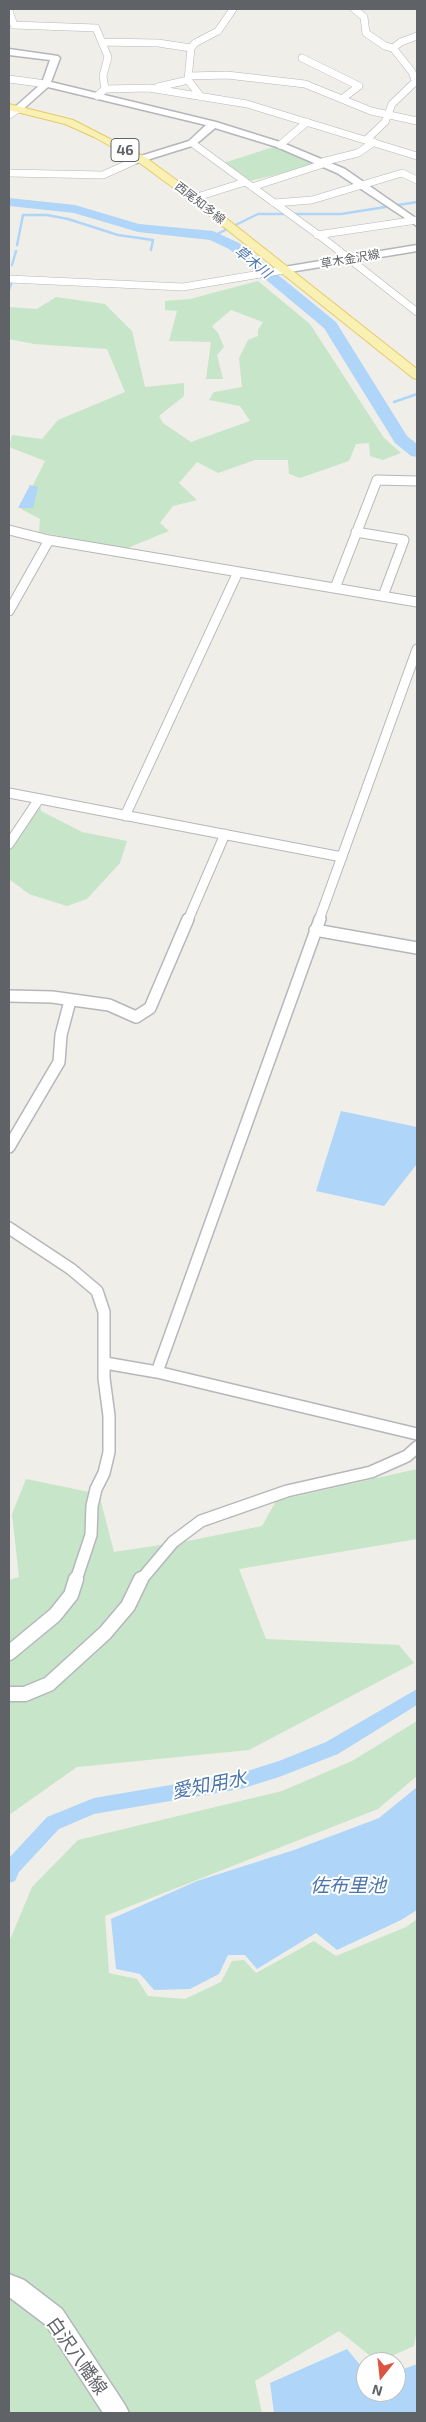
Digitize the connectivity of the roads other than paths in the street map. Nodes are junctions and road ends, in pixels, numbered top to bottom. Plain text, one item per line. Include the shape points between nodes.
1 (233, 9) edge
2 (354, 9) edge
3 (9, 11) edge
4 (11, 25) edge
5 (9, 32) edge
6 (417, 36) edge
7 (102, 42) junction
8 (191, 48) junction
9 (393, 48) junction
10 (9, 52) edge
11 (302, 58) dead end
12 (188, 78) junction
13 (9, 80) edge
14 (416, 80) edge
15 (46, 84) junction
16 (149, 88) junction
17 (105, 89) junction
18 (97, 96) junction
19 (201, 97) junction
20 (343, 98) junction
21 (12, 110) edge
22 (388, 115) junction
23 (417, 121) edge
24 (307, 122) junction
25 (214, 124) junction
26 (366, 140) junction
27 (374, 142) junction
28 (192, 143) junction
29 (280, 145) junction
30 (417, 156) edge
31 (137, 160) junction
32 (324, 162) junction
33 (9, 173) edge
34 (417, 180) edge
35 (245, 182) junction
36 (365, 185) junction
37 (252, 187) junction
38 (194, 198) junction
39 (274, 203) junction
40 (416, 221) edge
41 (317, 235) junction
42 (417, 248) edge
43 (348, 260) junction
44 (278, 271) junction
45 (9, 278) edge
46 (417, 312) edge
47 (417, 375) edge
48 (417, 481) edge
49 (9, 530) edge
50 (356, 532) junction
51 (49, 540) junction
52 (238, 572) junction
53 (335, 588) junction
54 (383, 596) junction
55 (417, 602) edge
56 (9, 611) edge
57 (417, 649) edge
58 (415, 662) edge
59 (9, 793) edge
60 (38, 799) junction
61 (125, 816) junction
62 (225, 834) junction
63 (9, 844) edge
64 (342, 857) junction
65 (315, 930) junction
66 (417, 948) edge
67 (9, 996) edge
68 (70, 1001) junction
69 (9, 1147) edge
70 (9, 1228) edge
71 (105, 1362) junction
72 (157, 1372) junction
73 (417, 1434) edge
74 (417, 1447) edge
75 (9, 1653) edge
76 (9, 1694) edge
77 (9, 2285) edge
78 (118, 2413) edge

1 - 8 street via 218,31
2 - 9 street via 364,17 366,33
3 - 4 street
4 - 5 street
4 - 7 street via 96,28
6 - 9 street
7 - 8 street
7 - 17 street via 108,58 103,76
8 - 12 street
9 - 14 street
10 - 15 street via 55,58
11 - 20 street via 360,86
12 - 16 street
12 - 19 street
12 - 20 street via 227,74 305,84
13 - 15 street
14 - 22 street via 392,104
15 - 18 street
15 - 21 street
16 - 17 street
16 - 19 street
17 - 18 street
18 - 25 street
19 - 24 street via 247,104
20 - 22 street
21 - 31 main road, 西尾知多線 / 46 via 69,122
22 - 23 street
22 - 26 street
24 - 26 street
24 - 29 street
25 - 28 street
25 - 29 street
26 - 27 street
27 - 30 street
27 - 32 street via 358,153
28 - 31 street
28 - 35 street
29 - 32 street
31 - 33 street via 103,176
31 - 38 main road, 西尾知多線 / 46
32 - 36 street
32 - 37 street
34 - 36 street via 402,173
35 - 37 street
35 - 38 street
36 - 39 street via 312,200
36 - 40 street
37 - 39 street
38 - 44 main road, 西尾知多線 / 46
39 - 41 street
40 - 41 street
41 - 43 street
42 - 43 street, 草木金沢線
43 - 44 street, 草木金沢線
43 - 46 street
44 - 45 street via 183,287
44 - 47 main road, 西尾知多線 / 46
48 - 50 street via 377,480
49 - 51 street
50 - 53 street
50 - 54 street via 404,540
51 - 52 street
51 - 56 street
52 - 53 street
52 - 61 street
53 - 54 street
54 - 55 street
57 - 58 street
58 - 64 street
59 - 60 street
60 - 61 street
60 - 63 street
61 - 62 street
62 - 64 street
62 - 68 street via 150,1008 136,1017 109,1005
64 - 65 street
65 - 66 street
65 - 72 street
67 - 68 street via 52,997
68 - 69 street via 61,1035 59,1062
70 - 71 street via 71,1269 97,1291 104,1312
71 - 72 street
71 - 75 street via 109,1452 92,1506 91,1535 71,1595 55,1615
72 - 73 street
74 - 76 street via 406,1456 371,1472 287,1491 200,1521 160,1555 142,1577 128,1606 105,1633 49,1684 25,1694
77 - 78 main road, 白沢八幡線 via 54,2318

